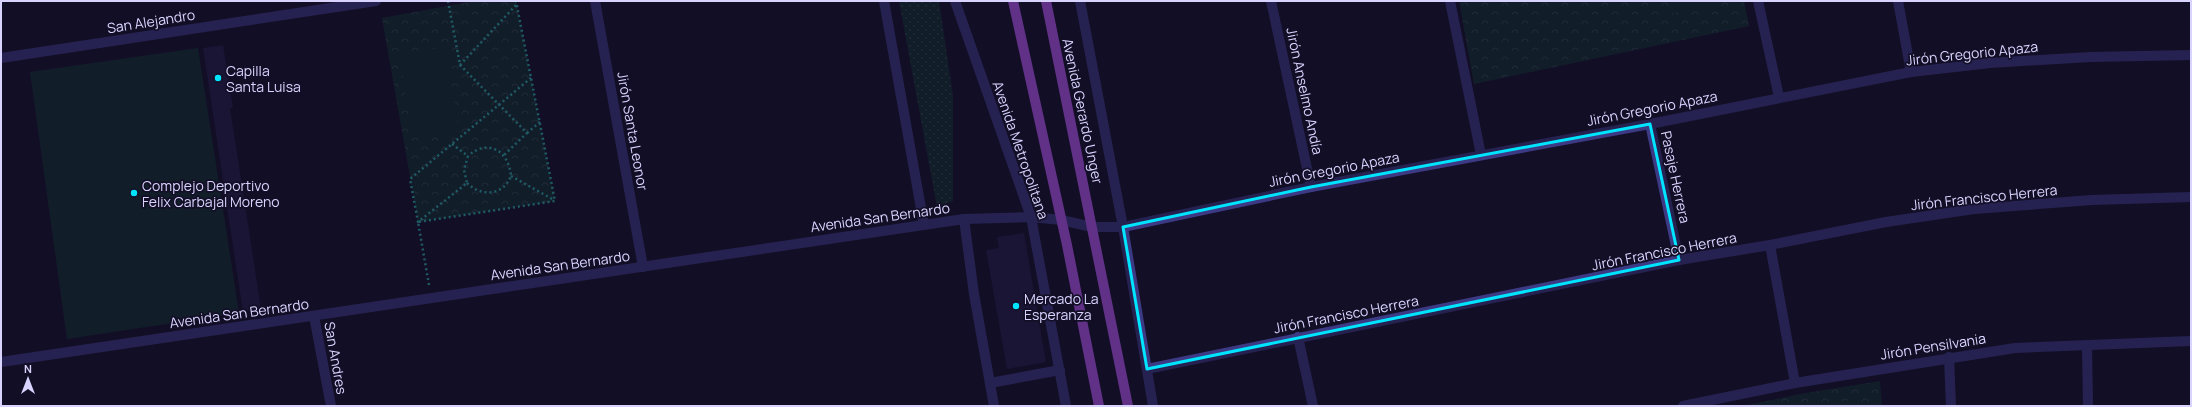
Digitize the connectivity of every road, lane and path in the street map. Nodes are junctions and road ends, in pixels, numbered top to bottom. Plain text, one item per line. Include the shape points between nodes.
1 (376, 1) edge
2 (448, 1) edge
3 (595, 1) edge
4 (884, 1) edge
5 (955, 1) edge
6 (1013, 1) edge
7 (1046, 1) edge
8 (1080, 1) edge
9 (1271, 1) edge
10 (1450, 1) edge
11 (1758, 1) edge
12 (1898, 1) edge
13 (516, 3) edge
14 (2191, 55) edge
15 (1, 58) edge
16 (460, 65) junction
17 (1911, 72) junction
18 (531, 78) junction
19 (1779, 97) junction
20 (499, 105) junction
21 (540, 122) junction
22 (1650, 124) junction
23 (528, 133) junction
24 (452, 144) junction
25 (1481, 155) junction
26 (468, 156) junction
27 (503, 156) junction
28 (511, 176) junction
29 (467, 183) junction
30 (1310, 187) junction
31 (2191, 196) edge
32 (555, 201) junction
33 (1031, 217) junction
34 (964, 219) junction
35 (1061, 220) junction
36 (418, 222) junction
37 (924, 225) junction
38 (1092, 227) junction
39 (1123, 227) junction
40 (1770, 246) junction
41 (1679, 260) junction
42 (643, 267) junction
43 (431, 298) junction
44 (314, 316) junction
45 (1298, 337) junction
46 (2191, 341) edge
47 (2087, 346) junction
48 (1949, 357) junction
49 (1, 362) edge
50 (1147, 369) junction
51 (1060, 370) junction
52 (990, 383) junction
53 (1794, 383) junction
54 (331, 406) edge
55 (994, 406) edge
56 (1066, 406) edge
57 (1099, 406) edge
58 (1128, 406) edge
59 (1153, 406) edge
60 (1313, 406) edge
61 (1683, 406) edge
62 (1950, 406) edge
63 (2088, 406) edge

1 - 15 street, San Alejandro
2 - 16 path
3 - 42 street, Jirón Santa Leonor
4 - 37 street
5 - 33 street, Avenida Metropolitana
6 - 35 main road
7 - 38 main road, Avenida Gerardo Unger
8 - 39 street, Avenida Gerardo Unger
9 - 30 street, Jirón Anselmo Andía
10 - 25 street
11 - 19 street
12 - 17 street
13 - 16 path
13 - 18 path
14 - 17 street, Jirón Gregorio Apaza via 1998,62
16 - 20 path
17 - 19 street, Jirón Gregorio Apaza
18 - 20 path
18 - 21 path
19 - 22 street, Jirón Gregorio Apaza
20 - 23 path
20 - 24 path
21 - 23 path
21 - 32 path
22 - 25 street, Jirón Gregorio Apaza
22 - 41 street, Pasaje Herrera
23 - 27 path
24 - 26 path
24 - 36 path via 410,179
25 - 30 street, Jirón Gregorio Apaza
26 - 27 path via 484,147 494,149
26 - 29 path via 464,170
27 - 28 path via 510,166
28 - 29 path via 504,186 494,193 481,192
28 - 32 path
29 - 36 path
30 - 39 street, Jirón Gregorio Apaza
31 - 40 street, Jirón Francisco Herrera via 1974,209 1886,222
32 - 36 path
33 - 34 street, Avenida San Bernardo
33 - 35 street, Avenida San Bernardo
33 - 51 street, Avenida Metropolitana
34 - 37 street, Avenida San Bernardo
34 - 52 street
35 - 38 street, Avenida San Bernardo
35 - 57 main road, Avenida Metropolitana
36 - 43 path
37 - 42 street, Avenida San Bernardo
38 - 39 street, Avenida San Bernardo
38 - 58 main road
39 - 50 street
40 - 41 street, Jirón Francisco Herrera
40 - 53 street
41 - 45 street, Jirón Francisco Herrera via 1428,313
42 - 43 street, Avenida San Bernardo
43 - 44 street, Avenida San Bernardo
44 - 49 street, Avenida San Bernardo
44 - 54 street, San Andres
45 - 50 street, Jirón Francisco Herrera
45 - 60 street
46 - 47 street, Jirón Pensilvania
47 - 48 street, Jirón Pensilvania via 2015,348
47 - 63 street
48 - 53 street, Jirón Pensilvania
48 - 62 street
50 - 59 street
51 - 52 street
51 - 56 street, Avenida Metropolitana
52 - 55 street
53 - 61 street, Jirón Pensilvania

